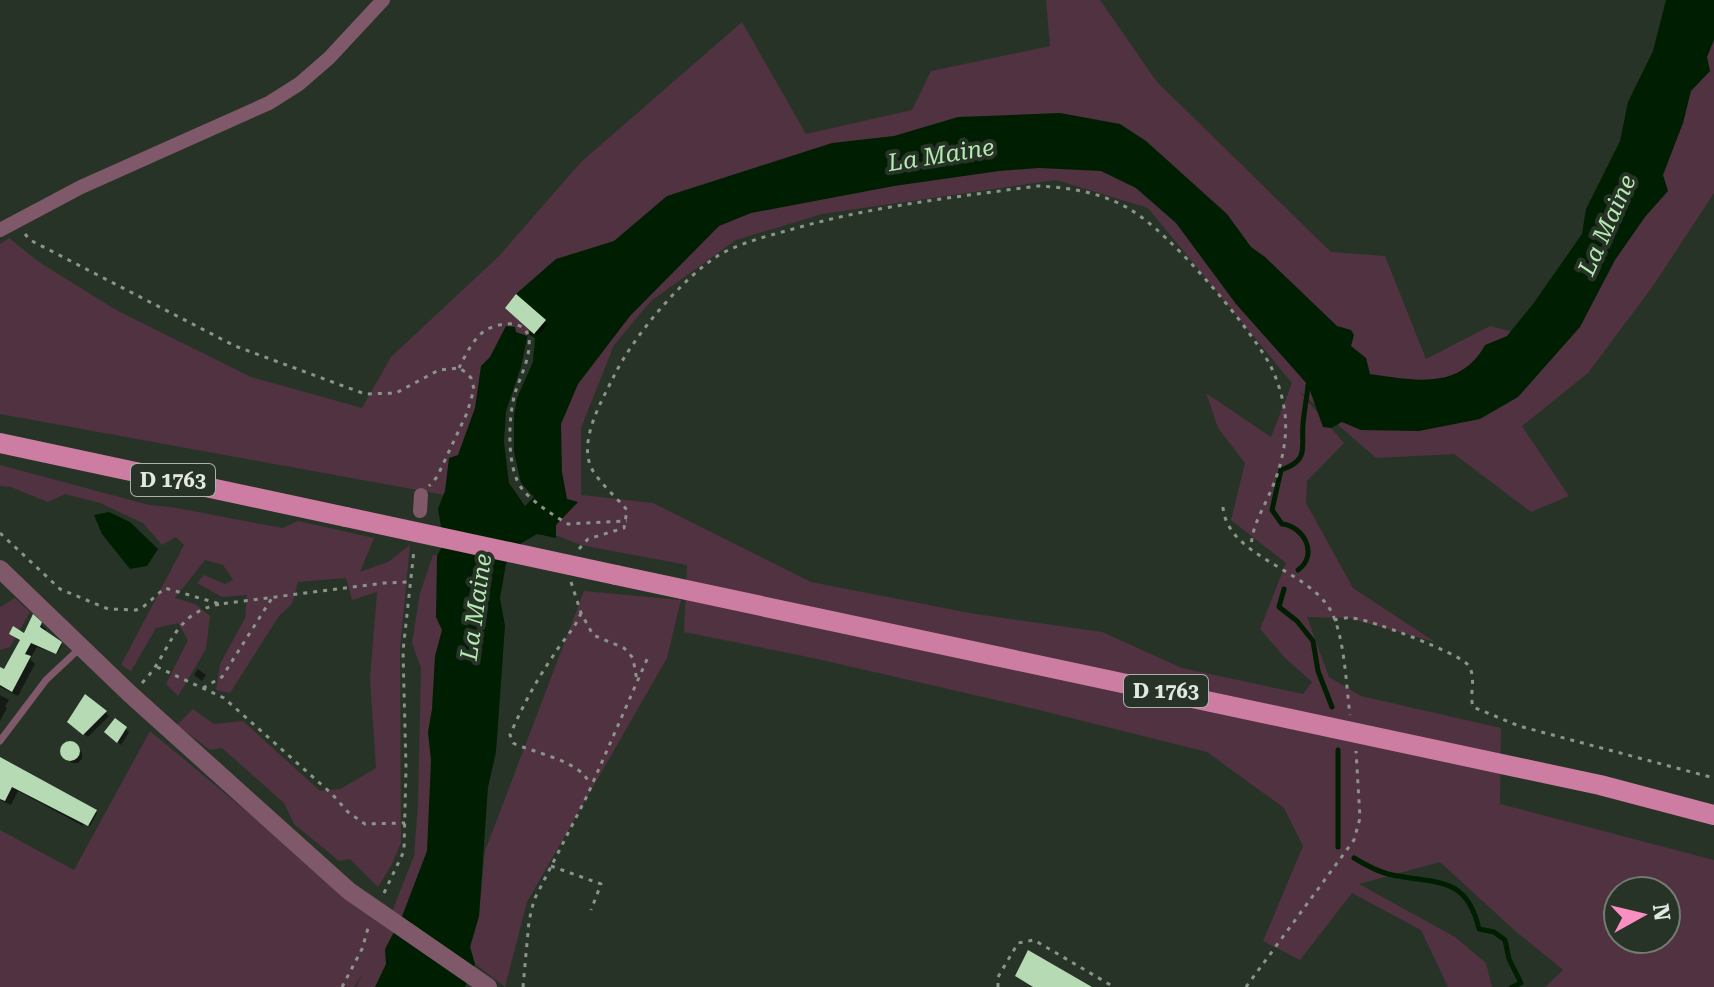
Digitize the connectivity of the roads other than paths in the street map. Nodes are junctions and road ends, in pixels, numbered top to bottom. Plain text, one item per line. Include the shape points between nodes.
1 (383, 0) edge
2 (0, 230) edge
3 (0, 443) edge
4 (421, 495) road end
5 (420, 511) dead end
6 (0, 569) edge
7 (82, 647) junction
8 (0, 741) edge
9 (1714, 815) edge
10 (482, 982) edge

1 - 2 street via 329,58 279,97
3 - 9 main road, D 1763, bridge via 1584,781
4 - 5 street
6 - 7 street
7 - 8 lane via 46,680
7 - 10 street via 349,891

